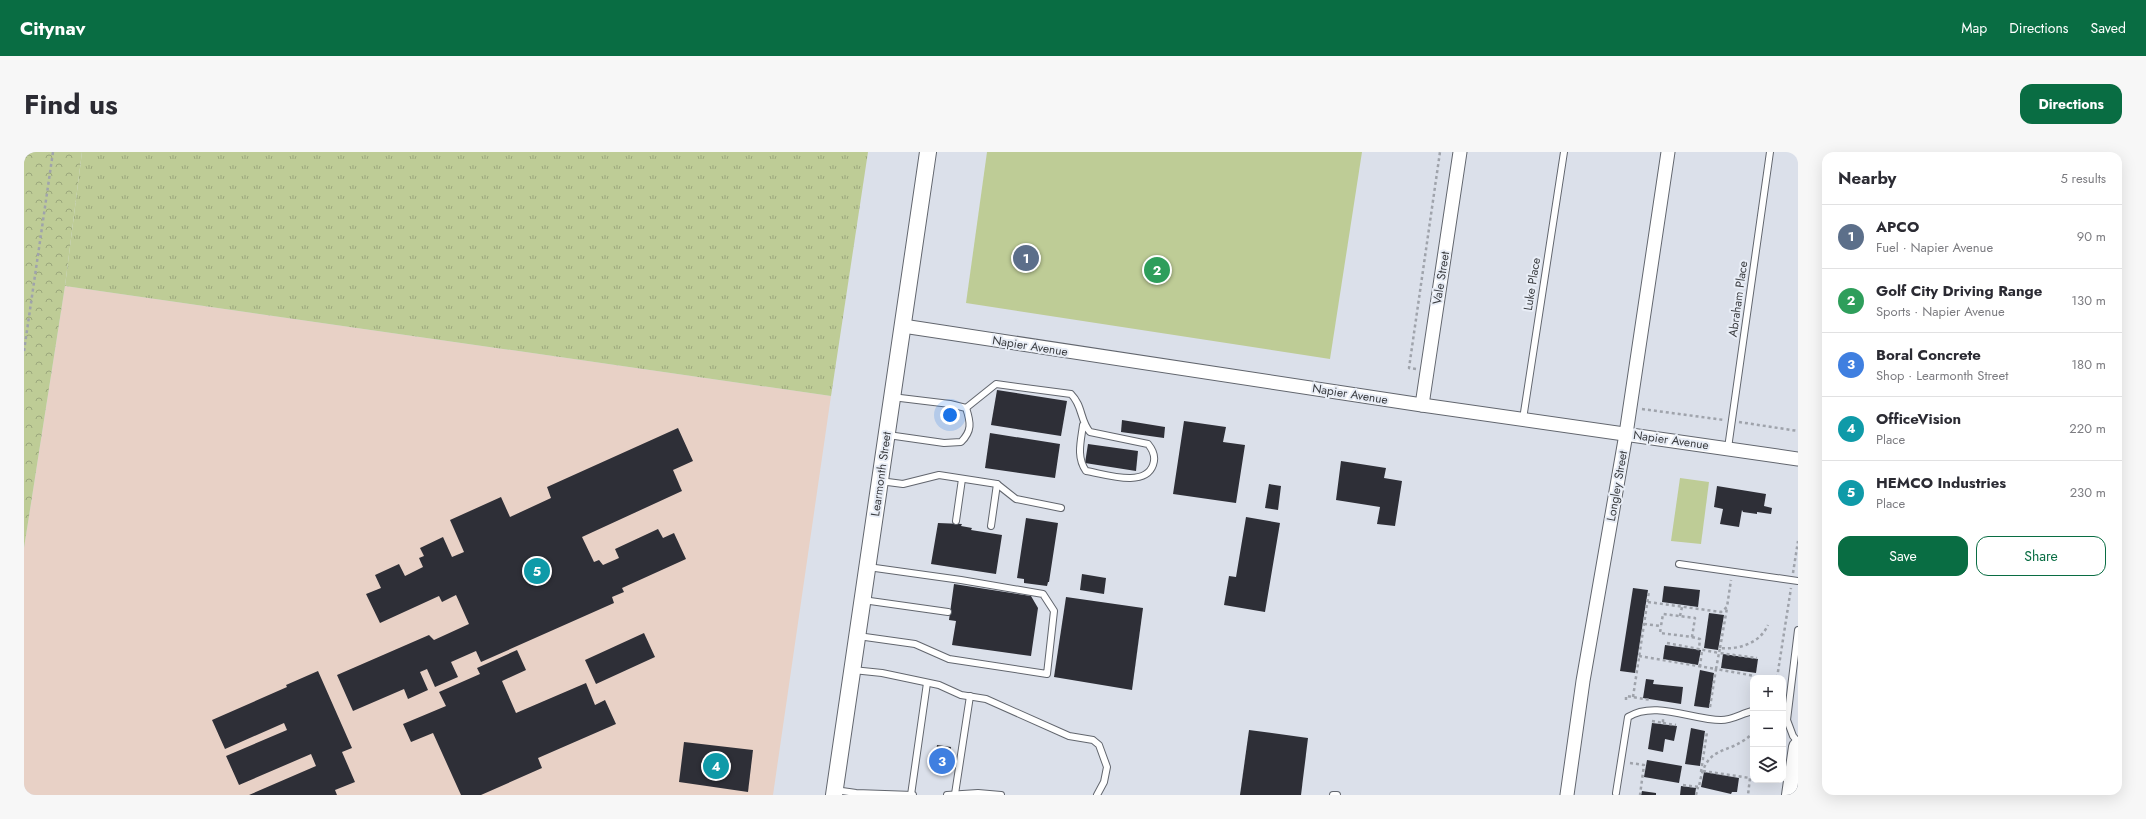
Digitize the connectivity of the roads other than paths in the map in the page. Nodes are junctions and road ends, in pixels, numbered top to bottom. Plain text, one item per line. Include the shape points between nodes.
1 (928, 152) edge
2 (1460, 152) edge
3 (1564, 152) edge
4 (1668, 152) edge
5 (1770, 152) edge
6 (903, 326) junction
7 (892, 397) junction
8 (1422, 405) junction
9 (966, 408) junction
10 (1523, 419) junction
11 (1083, 425) junction
12 (1626, 434) junction
13 (887, 435) junction
14 (1728, 448) junction
15 (1798, 459) edge
16 (962, 479) junction
17 (880, 481) junction
18 (997, 484) junction
19 (1061, 508) dead end
20 (956, 521) dead end
21 (991, 526) dead end
22 (1679, 564) dead end
23 (868, 567) junction
24 (1795, 581) edge
25 (863, 600) junction
26 (948, 612) dead end
27 (1798, 630) edge
28 (858, 636) junction
29 (853, 670) junction
30 (927, 683) junction
31 (970, 696) junction
32 (1785, 711) edge
33 (1750, 712) edge
34 (1786, 717) edge
35 (1798, 742) edge
36 (1798, 747) edge
37 (835, 793) edge
38 (1616, 793) dead end
39 (955, 794) edge
40 (912, 795) edge
41 (947, 795) edge
42 (1001, 795) edge
43 (1097, 795) edge
44 (1333, 795) edge
45 (1337, 795) edge
46 (1567, 795) edge
47 (1791, 795) edge

1 - 6 street, Learmonth Street
2 - 8 street, Vale Street
3 - 10 lane, Luke Place
4 - 12 street, Longley Street
5 - 14 lane, Abraham Place
6 - 7 street, Learmonth Street
6 - 8 street, Napier Avenue
7 - 9 lane
7 - 13 street, Learmonth Street
8 - 10 street, Napier Avenue
9 - 11 lane via 996,384 1071,394 1083,413
9 - 13 lane via 970,420 969,434 961,442 944,443
10 - 12 street, Napier Avenue
11 - 11 lane via 1090,432 1103,436 1148,444 1154,457 1150,471 1136,479 1086,471 1080,454
12 - 14 street, Napier Avenue
12 - 46 street, Longley Street via 1583,682
13 - 17 street, Learmonth Street
14 - 15 street, Napier Avenue
16 - 17 lane via 939,476 904,484
16 - 18 lane
16 - 20 lane
17 - 23 street, Learmonth Street
18 - 19 lane via 1016,499
18 - 21 lane
22 - 24 lane
23 - 25 street, Learmonth Street
23 - 28 lane via 1043,594 1054,610 1047,674 948,659 914,644
25 - 26 lane
25 - 28 street, Learmonth Street
27 - 32 lane
28 - 29 street, Learmonth Street
29 - 30 lane via 882,673
29 - 37 street, Learmonth Street
30 - 31 lane
30 - 40 lane
31 - 39 lane
31 - 43 lane via 986,699 1069,736 1093,740 1099,744 1107,767 1104,782
33 - 38 lane via 1722,720 1653,710 1632,714 1628,717
34 - 35 lane via 1789,728
36 - 47 main road
37 - 40 lane
39 - 41 lane
39 - 42 lane
44 - 45 lane

